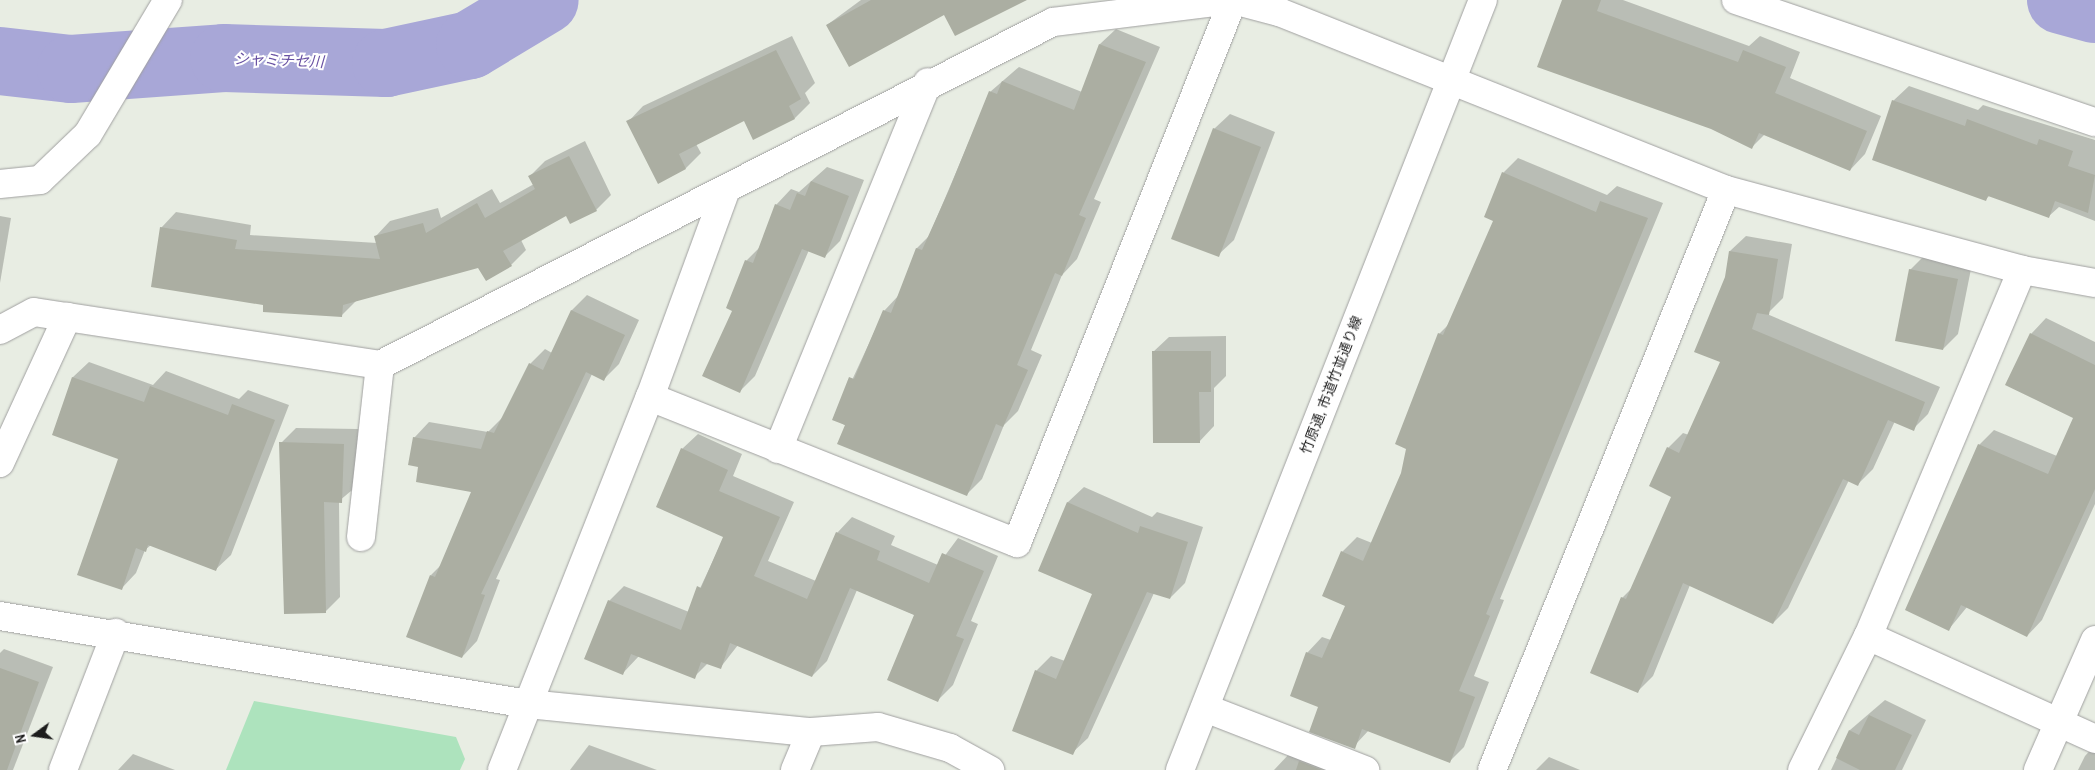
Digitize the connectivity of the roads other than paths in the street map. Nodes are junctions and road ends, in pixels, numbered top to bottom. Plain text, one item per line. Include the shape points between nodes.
1 (167, 0) edge
2 (1233, 0) edge
3 (1483, 0) edge
4 (1736, 0) edge
5 (1450, 78) junction
6 (928, 82) junction
7 (2095, 122) edge
8 (0, 184) edge
9 (1726, 190) junction
10 (724, 192) junction
11 (2022, 270) junction
12 (2095, 283) edge
13 (67, 318) junction
14 (0, 330) edge
15 (380, 365) junction
16 (650, 397) junction
17 (778, 450) junction
18 (0, 463) edge
19 (361, 538) dead end
20 (0, 616) edge
21 (116, 633) junction
22 (1868, 636) junction
23 (2095, 640) edge
24 (528, 704) junction
25 (1205, 708) junction
26 (2060, 722) junction
27 (811, 732) junction
28 (2095, 739) edge
29 (63, 770) edge
30 (502, 770) edge
31 (795, 770) edge
32 (990, 770) edge
33 (1180, 770) edge
34 (1365, 770) edge
35 (1492, 770) edge
36 (1802, 770) edge
37 (2038, 770) edge

1 - 8 street via 88,134 40,180
2 - 5 street via 1279,12
2 - 6 street via 1053,22
2 - 17 street via 1017,543
3 - 5 street, 竹原通, 市道竹並通り線
4 - 7 street
5 - 9 street
5 - 25 street, 竹原通, 市道竹並通り線
6 - 10 street
6 - 17 street
9 - 11 street
9 - 35 street
10 - 15 street
10 - 16 street
11 - 12 street
11 - 22 street
13 - 14 street via 34,312
13 - 15 street
13 - 18 street
15 - 19 street
16 - 17 street
16 - 24 street
20 - 21 street
21 - 24 street
21 - 29 street
22 - 26 street
22 - 36 street
23 - 26 street
24 - 27 street
24 - 30 street
25 - 33 street, 竹原通, 市道竹並通り線
25 - 34 street
26 - 28 street
26 - 37 street
27 - 31 street
27 - 32 street via 878,727 950,748

